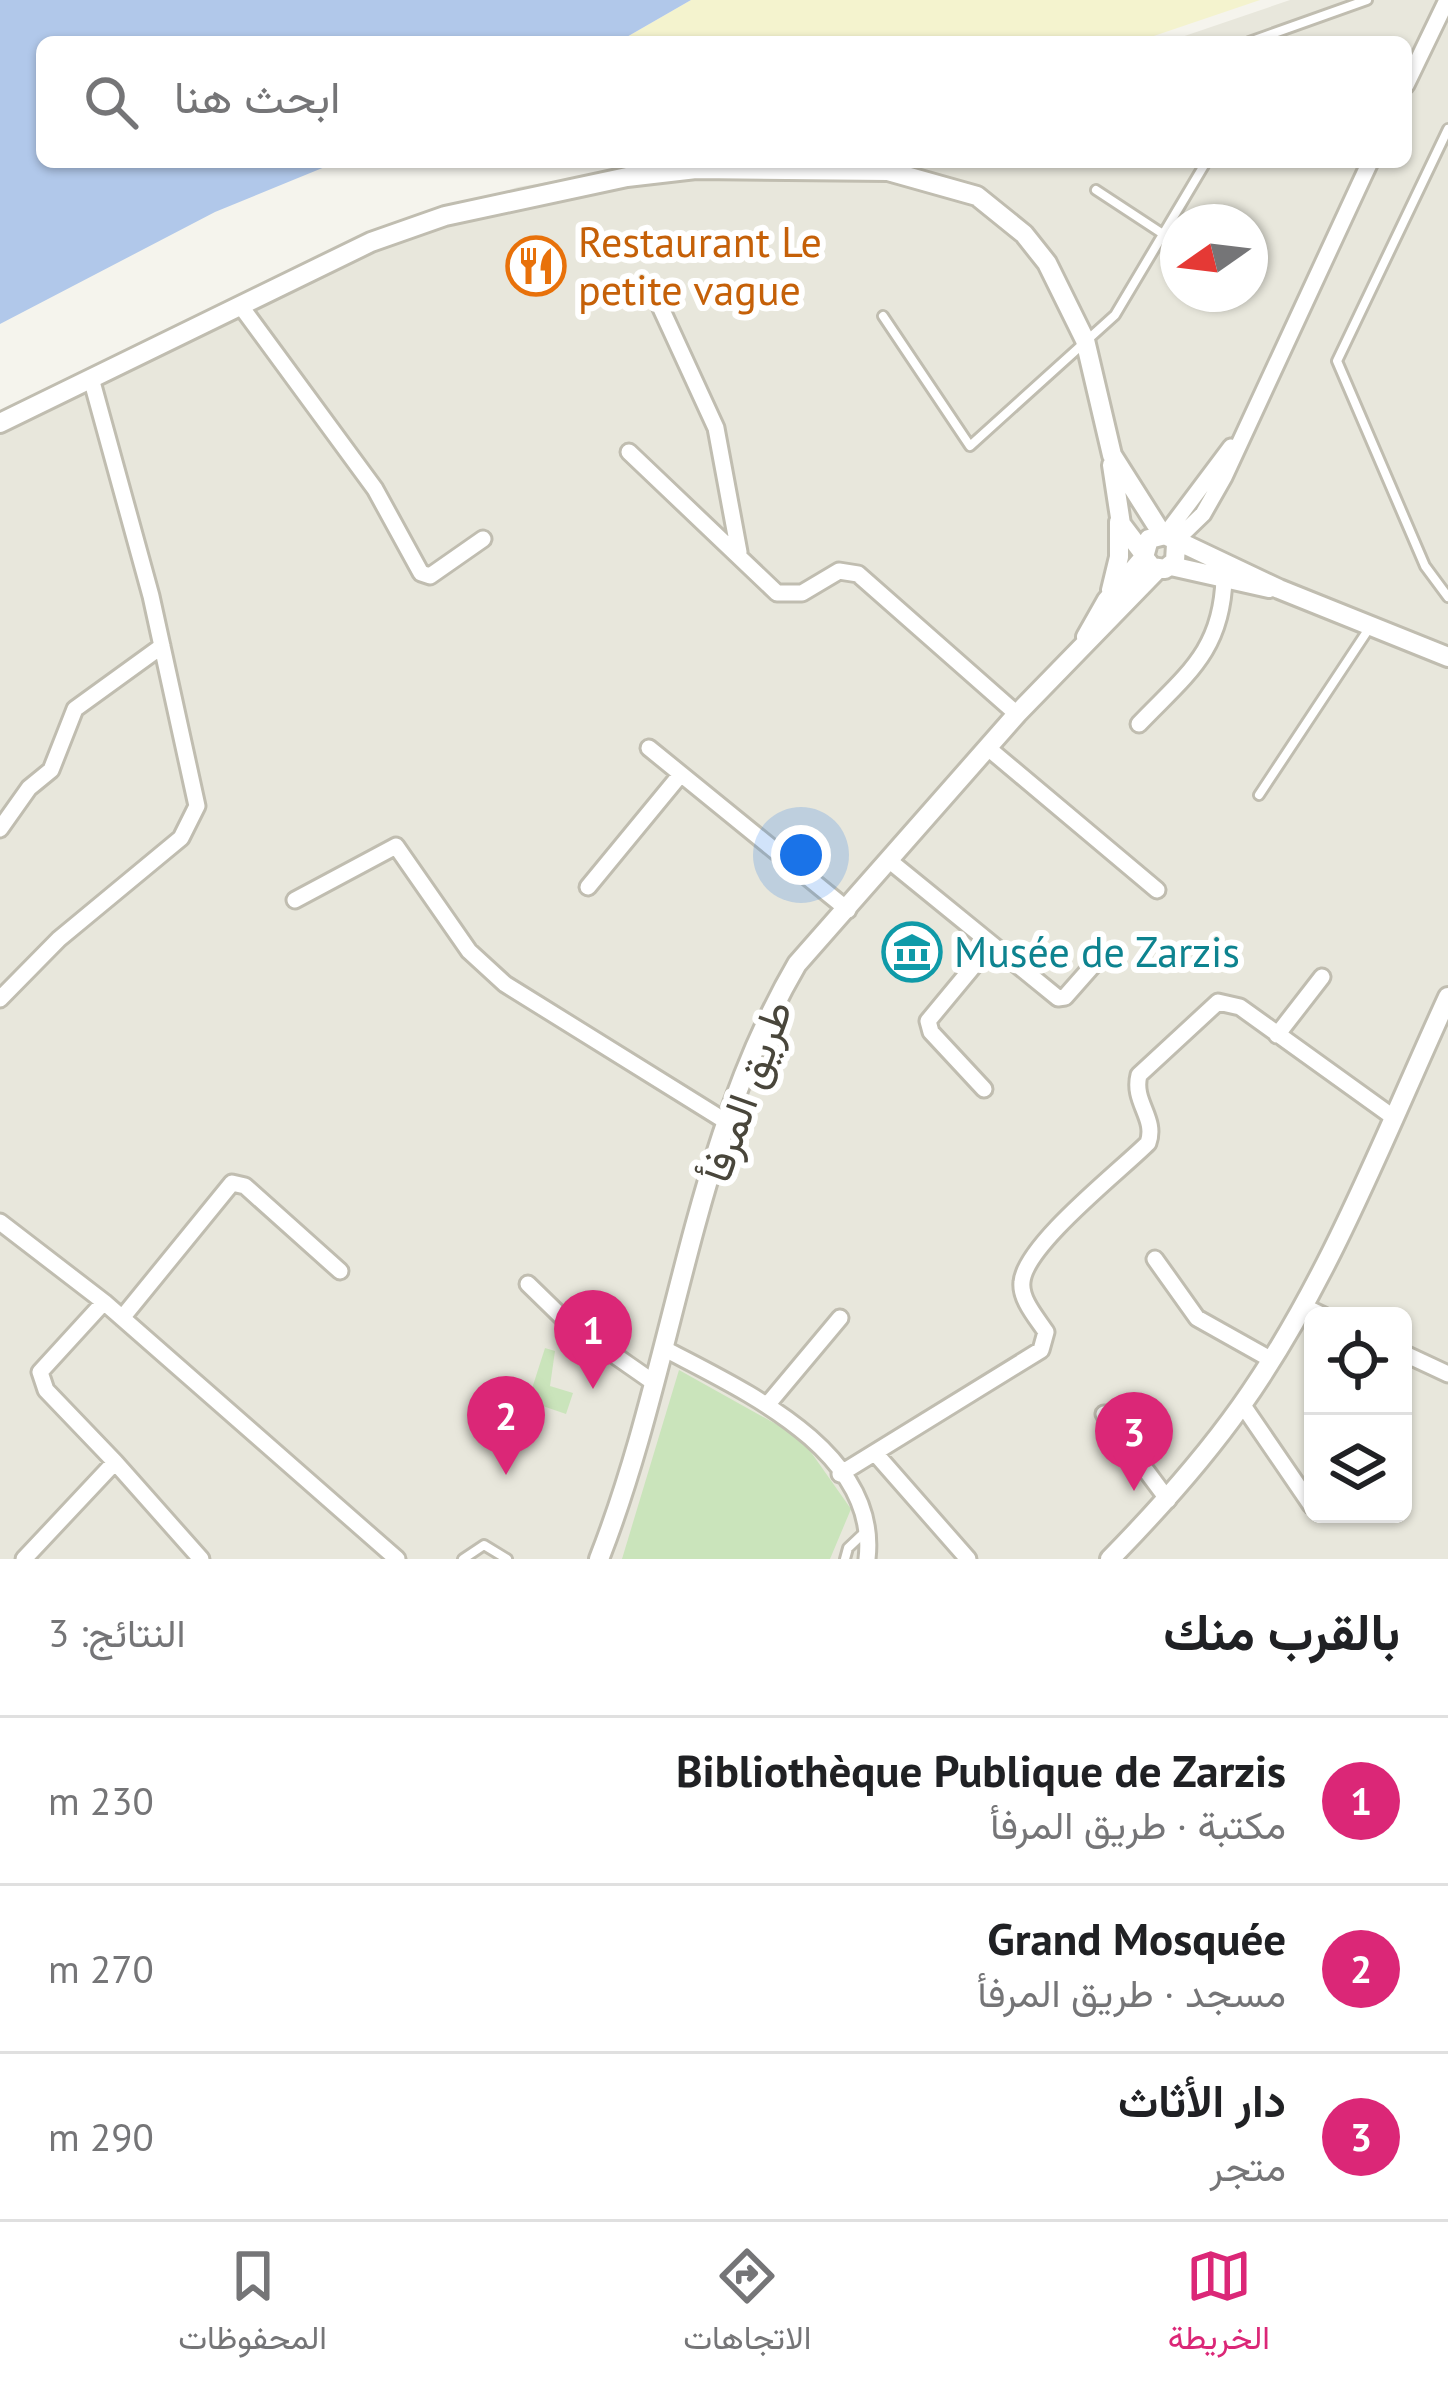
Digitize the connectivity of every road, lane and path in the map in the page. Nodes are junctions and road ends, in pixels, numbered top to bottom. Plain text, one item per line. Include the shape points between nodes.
1 (1367, 0) edge
2 (1445, 10) edge
3 (1267, 36) edge
4 (1412, 73) edge
5 (1448, 129) edge
6 (1202, 168) edge
7 (1367, 168) edge
8 (1096, 190) dead end
9 (1181, 204) edge
10 (1160, 232) edge
11 (1160, 239) edge
12 (654, 293) dead end
13 (240, 305) junction
14 (883, 316) dead end
15 (1085, 340) junction
16 (91, 378) junction
17 (0, 423) edge
18 (628, 452) dead end
19 (1112, 454) junction
20 (1117, 512) junction
21 (483, 538) dead end
22 (1169, 539) junction
23 (740, 555) junction
24 (1154, 561) junction
25 (1224, 578) junction
26 (1279, 589) junction
27 (1448, 597) edge
28 (1107, 600) junction
29 (1371, 626) junction
30 (162, 646) junction
31 (1081, 647) junction
32 (1448, 657) edge
33 (1017, 714) junction
34 (1139, 724) dead end
35 (650, 748) dead end
36 (988, 748) junction
37 (681, 774) junction
38 (1259, 795) dead end
39 (0, 829) edge
40 (891, 862) junction
41 (588, 887) dead end
42 (1157, 890) dead end
43 (295, 901) dead end
44 (848, 910) junction
45 (991, 945) junction
46 (1095, 963) dead end
47 (1322, 977) dead end
48 (1448, 997) edge
49 (0, 999) edge
50 (1277, 1035) junction
51 (984, 1089) dead end
52 (1393, 1117) junction
53 (730, 1124) junction
54 (0, 1222) edge
55 (1155, 1259) dead end
56 (340, 1271) dead end
57 (528, 1284) dead end
58 (104, 1302) junction
59 (1303, 1306) joint
60 (122, 1318) junction
61 (840, 1318) dead end
62 (663, 1348) junction
63 (1412, 1357) edge
64 (1270, 1359) junction
65 (1448, 1373) edge
66 (653, 1382) junction
67 (768, 1404) junction
68 (1242, 1404) junction
69 (1104, 1414) dead end
70 (875, 1453) junction
71 (115, 1462) junction
72 (840, 1474) junction
73 (1304, 1493) edge
74 (1168, 1500) junction
75 (867, 1530) junction
76 (37, 1545) junction
77 (24, 1559) edge
78 (50, 1559) edge
79 (202, 1559) edge
80 (397, 1559) edge
81 (463, 1559) edge
82 (507, 1559) edge
83 (599, 1559) edge
84 (845, 1559) edge
85 (867, 1559) edge
86 (968, 1559) edge
87 (1111, 1559) edge

1 - 3 lane
2 - 4 street
5 - 27 lane via 1337,362 1425,566
6 - 9 lane
7 - 22 street via 1214,496
8 - 10 lane
11 - 15 lane via 1115,315
12 - 23 street via 716,428
13 - 15 street via 370,242 514,198 697,170 887,171 951,184 1004,215 1047,263
13 - 16 street
13 - 21 street via 375,489 423,575
14 - 15 lane via 970,446
15 - 19 street
16 - 17 street
16 - 30 street
18 - 23 street
19 - 20 street
19 - 22 street
20 - 24 street via 1126,535
20 - 28 street via 1119,557
22 - 24 street
22 - 24 street via 1149,539
22 - 26 street
23 - 33 street via 785,596 839,571 858,574
24 - 25 street
24 - 28 street
24 - 31 street
25 - 26 street
25 - 34 street via 1216,636
26 - 29 street
28 - 31 street
29 - 32 street
29 - 38 lane
30 - 39 street via 75,710 51,770
30 - 49 street via 197,790 191,825
31 - 33 street, طريق المرفأ
33 - 36 street, طريق المرفأ
35 - 37 street
36 - 40 street, طريق المرفأ
36 - 42 street
37 - 41 street
37 - 44 street
40 - 44 street, طريق المرفأ
40 - 45 street
43 - 53 street via 396,846 469,951 505,984
44 - 53 street, طريق المرفأ via 797,964 771,1008
45 - 46 street via 1058,998
45 - 51 street via 928,1021
47 - 50 street
48 - 52 street
50 - 52 street
50 - 70 street via 1224,1000 1149,1066 1136,1083 1152,1128 1148,1143 1051,1236 1023,1275 1022,1294 1046,1332 1041,1350
52 - 59 street
53 - 62 street, طريق المرفأ
54 - 58 street
55 - 64 street via 1197,1318
56 - 60 street via 232,1183
57 - 66 street
58 - 60 street
58 - 71 street via 40,1372 46,1390
59 - 64 street
60 - 80 street
61 - 67 street
62 - 66 street, طريق المرفأ
62 - 67 street
63 - 65 street
64 - 68 street
66 - 83 street, طريق المرفأ
67 - 72 street via 806,1430
68 - 73 street
68 - 74 street
69 - 74 street
70 - 72 street
70 - 86 street
71 - 76 street
71 - 79 street
72 - 75 street
74 - 87 street
75 - 84 lane
75 - 85 street
76 - 77 street
76 - 78 street
81 - 82 lane via 484,1545

